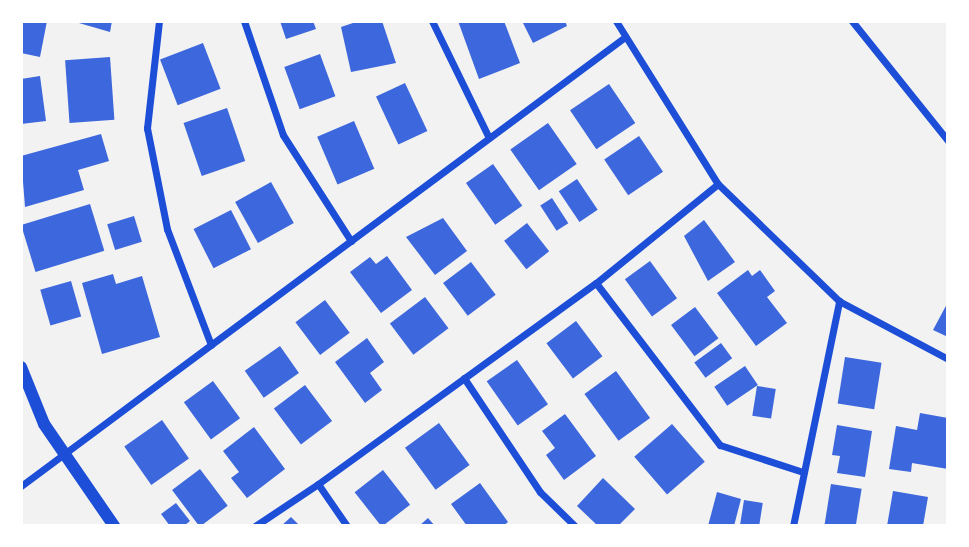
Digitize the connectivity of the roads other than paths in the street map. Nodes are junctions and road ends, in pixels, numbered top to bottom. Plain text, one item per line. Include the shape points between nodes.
1 (159, 21) edge
2 (244, 21) edge
3 (432, 21) edge
4 (616, 21) edge
5 (852, 21) edge
6 (862, 21) edge
7 (860, 31) junction
8 (625, 37) junction
9 (489, 138) junction
10 (948, 141) edge
11 (718, 184) junction
12 (351, 241) junction
13 (596, 283) junction
14 (839, 301) junction
15 (211, 345) junction
16 (948, 359) edge
17 (21, 367) edge
18 (464, 378) junction
19 (64, 454) junction
20 (800, 471) junction
21 (318, 484) junction
22 (21, 486) edge
23 (114, 526) edge
24 (255, 526) edge
25 (348, 526) edge
26 (575, 526) edge
27 (793, 526) edge

1 - 15 street via 147,128 167,229
2 - 12 street via 283,135
3 - 9 street
4 - 8 street
5 - 7 street
6 - 7 street
7 - 10 street
8 - 9 street
8 - 11 street
9 - 12 street
11 - 13 street
11 - 14 street
12 - 15 street
13 - 18 street
13 - 20 street via 720,445
14 - 16 street
14 - 20 street
15 - 19 street
17 - 19 street via 44,424
18 - 21 street
18 - 26 street via 540,492
19 - 22 street
19 - 23 street
20 - 27 street
21 - 24 street
21 - 25 street

